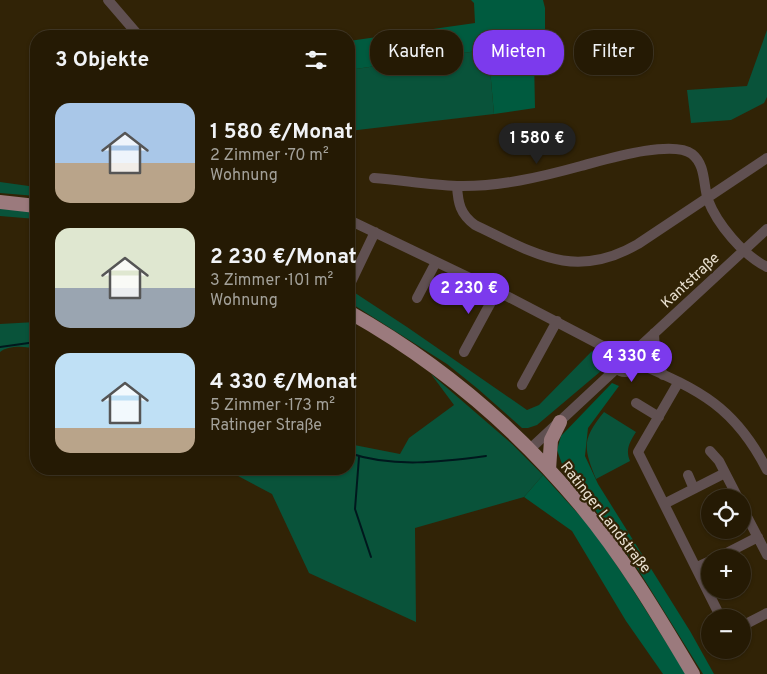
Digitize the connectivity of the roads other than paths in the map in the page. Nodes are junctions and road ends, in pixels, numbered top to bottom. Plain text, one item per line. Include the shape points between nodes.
1 (108, 0) edge
2 (134, 30) edge
3 (767, 158) edge
4 (374, 178) dead end
5 (457, 186) junction
6 (707, 198) junction
7 (0, 202) edge
8 (30, 205) edge
9 (355, 223) edge
10 (767, 230) edge
11 (375, 232) junction
12 (743, 251) junction
13 (436, 262) junction
14 (767, 267) edge
15 (355, 274) edge
16 (497, 291) junction
17 (417, 298) dead end
18 (355, 316) edge
19 (557, 321) junction
20 (654, 333) junction
21 (464, 352) dead end
22 (616, 352) junction
23 (634, 352) junction
24 (637, 363) junction
25 (617, 368) junction
26 (663, 375) junction
27 (678, 382) junction
28 (522, 386) dead end
29 (636, 402) dead end
30 (659, 417) junction
31 (560, 422) junction
32 (530, 449) junction
33 (710, 451) dead end
34 (549, 470) junction
35 (767, 470) edge
36 (725, 473) junction
37 (688, 475) dead end
38 (694, 489) junction
39 (733, 489) edge
40 (664, 504) junction
41 (751, 524) edge
42 (758, 537) junction
43 (735, 549) edge
44 (767, 555) edge
45 (701, 565) edge
46 (697, 567) junction
47 (718, 609) edge
48 (767, 613) edge
49 (751, 621) edge
50 (693, 674) edge

1 - 2 street
3 - 6 street
4 - 5 street
5 - 6 street via 512,182 630,154 670,149 684,150 699,162
5 - 6 street via 461,212 475,225 552,260 573,263 597,261 625,252
6 - 12 street via 714,213
7 - 8 main road
9 - 11 street
10 - 12 street, Kantstraße
11 - 13 street
11 - 15 street
12 - 14 street
12 - 20 street, Kantstraße
13 - 16 street
13 - 17 street
16 - 19 street
16 - 21 street
18 - 32 main road, Ratinger Landstraße via 443,374
19 - 22 street
19 - 28 street
20 - 23 street, Kantstraße
20 - 26 street via 655,353
22 - 23 street via 623,348
22 - 25 street via 614,362
23 - 24 street
24 - 25 street via 628,371
24 - 26 street
25 - 31 street
26 - 27 street
27 - 30 street
27 - 35 street via 710,399 730,415
29 - 30 street
30 - 40 street via 638,452
31 - 32 street
31 - 34 main road via 551,440
32 - 34 main road, Ratinger Landstraße
33 - 36 street
34 - 50 main road, Ratinger Landstraße via 582,508 636,582
36 - 38 street
36 - 39 street
37 - 38 street
38 - 40 street
40 - 46 street
41 - 42 street
42 - 43 street
42 - 44 street
45 - 46 street
46 - 47 street
48 - 49 street

